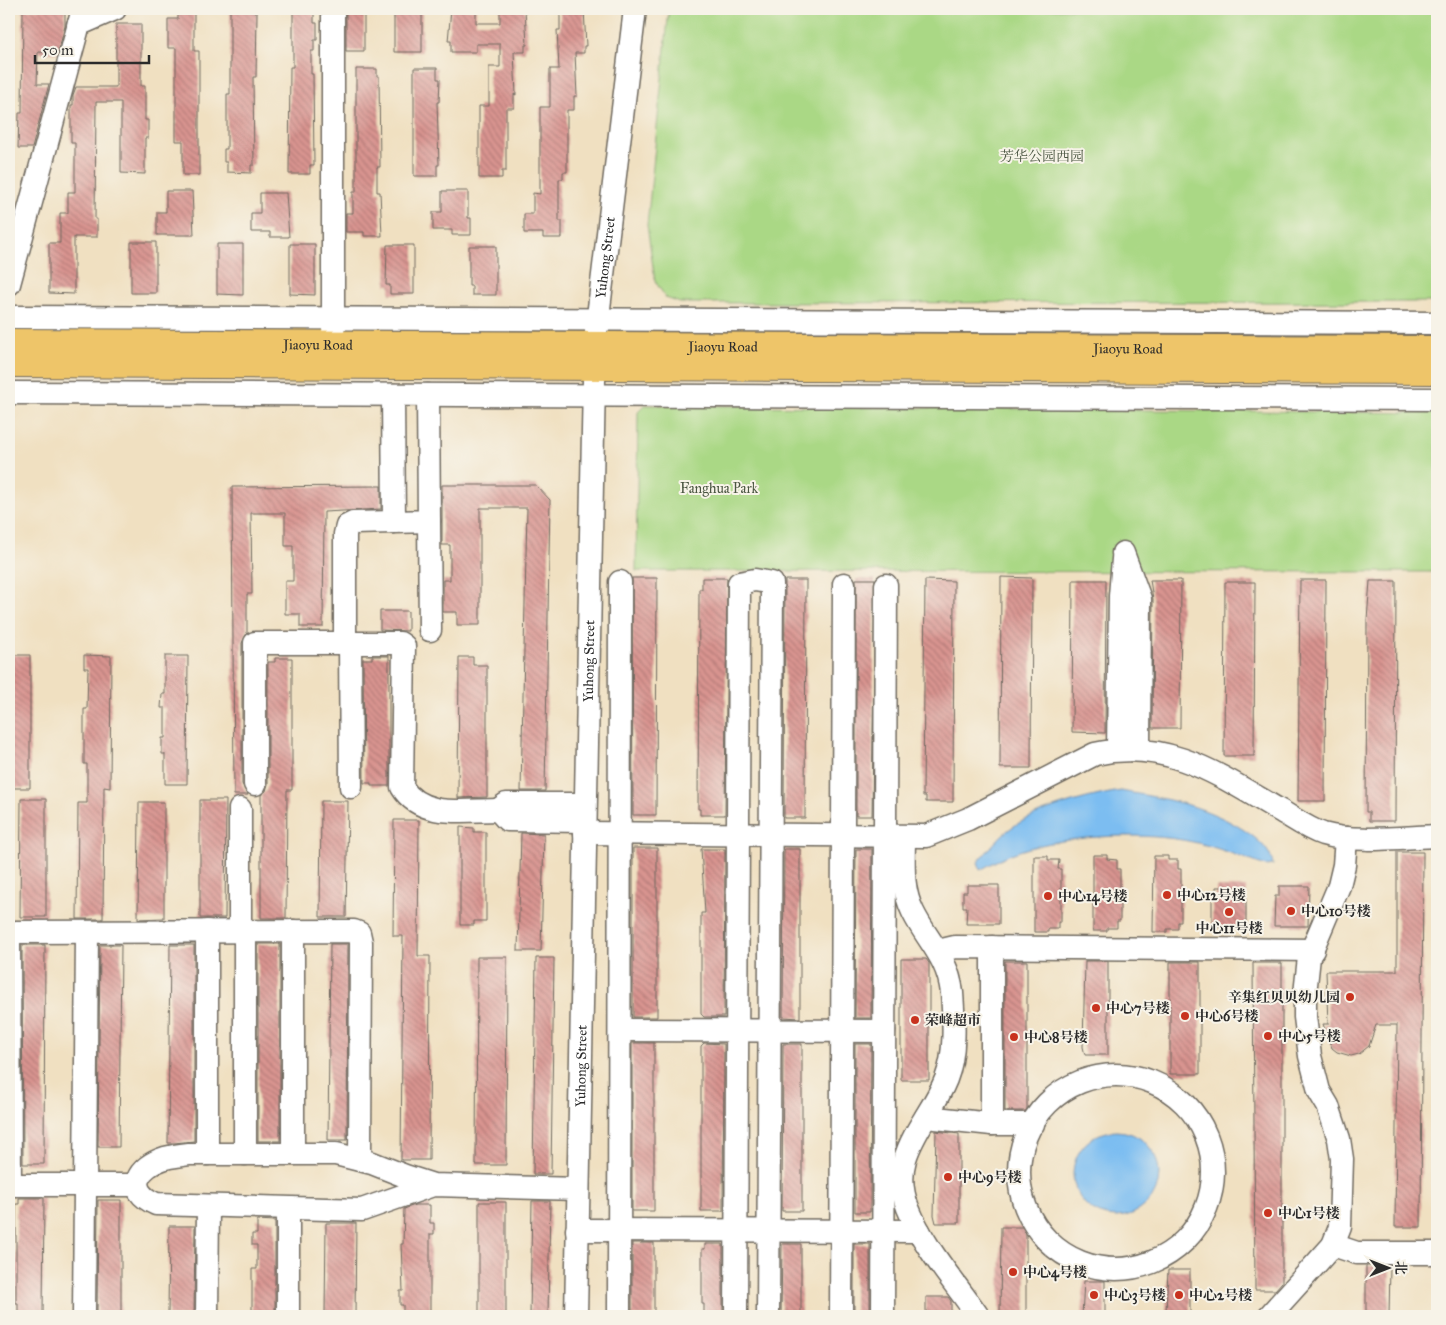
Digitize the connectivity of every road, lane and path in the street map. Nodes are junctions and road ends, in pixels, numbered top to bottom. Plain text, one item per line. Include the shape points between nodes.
1 (116, 9) edge
2 (333, 9) edge
3 (635, 9) edge
4 (81, 17) edge
5 (9, 284) edge
6 (9, 317) edge
7 (333, 318) junction
8 (597, 319) junction
9 (1437, 323) edge
10 (9, 343) edge
11 (333, 344) junction
12 (1437, 350) edge
13 (595, 356) junction
14 (9, 363) edge
15 (1437, 370) edge
16 (9, 393) edge
17 (393, 395) junction
18 (428, 395) junction
19 (593, 395) junction
20 (1437, 398) edge
21 (429, 521) junction
22 (394, 522) junction
23 (620, 582) dead end
24 (844, 584) dead end
25 (886, 585) dead end
26 (430, 630) dead end
27 (348, 643) junction
28 (1129, 750) junction
29 (254, 784) dead end
30 (352, 786) dead end
31 (240, 809) dead end
32 (585, 819) junction
33 (620, 834) junction
34 (738, 835) junction
35 (770, 836) junction
36 (843, 836) junction
37 (1437, 836) edge
38 (895, 837) junction
39 (1346, 838) junction
40 (207, 931) junction
41 (243, 931) junction
42 (294, 931) junction
43 (86, 932) junction
44 (992, 947) junction
45 (1312, 950) junction
46 (938, 951) junction
47 (621, 1030) junction
48 (737, 1030) junction
49 (769, 1030) junction
50 (842, 1031) junction
51 (884, 1031) junction
52 (926, 1117) junction
53 (992, 1124) junction
54 (1033, 1124) junction
55 (207, 1154) junction
56 (245, 1154) junction
57 (294, 1154) junction
58 (360, 1160) junction
59 (9, 1185) edge
60 (85, 1185) junction
61 (137, 1185) junction
62 (433, 1185) junction
63 (578, 1189) junction
64 (208, 1206) junction
65 (288, 1209) junction
66 (577, 1230) junction
67 (620, 1230) junction
68 (736, 1230) junction
69 (768, 1230) junction
70 (841, 1230) junction
71 (883, 1230) junction
72 (918, 1230) junction
73 (1333, 1245) junction
74 (1437, 1253) edge
75 (84, 1316) edge
76 (207, 1316) edge
77 (288, 1316) edge
78 (576, 1316) edge
79 (619, 1316) edge
80 (736, 1316) edge
81 (768, 1316) edge
82 (841, 1316) edge
83 (883, 1316) edge
84 (978, 1316) edge
85 (1269, 1316) edge

1 - 4 street
2 - 7 street
3 - 8 street, Yuhong Street
4 - 5 street
6 - 7 street
7 - 8 street
7 - 11 street
8 - 9 street
8 - 13 street, Yuhong Street
10 - 11 main road, Jiaoyu Road
11 - 13 main road, Jiaoyu Road
12 - 13 main road, Jiaoyu Road
13 - 14 main road, Jiaoyu Road
13 - 15 main road, Jiaoyu Road
13 - 19 street, Yuhong Street
16 - 17 street
17 - 18 street
17 - 22 street
18 - 19 street
18 - 21 street
19 - 20 street
19 - 32 street, Yuhong Street
21 - 22 street
21 - 26 street
22 - 27 street via 354,522 347,526
23 - 33 street
24 - 36 street
25 - 38 street
27 - 29 street via 255,643
27 - 30 street
27 - 32 street via 400,643 404,646 402,786 407,795 436,810 498,810 506,804
28 - 28 street via 1140,599 1124,553 1120,596
28 - 38 street via 1095,754 940,832
28 - 39 street via 1168,754 1189,761 1323,834
31 - 41 street
32 - 33 street
32 - 63 street, Yuhong Street
33 - 34 street
33 - 47 street
34 - 35 street
34 - 35 street via 739,583 755,580 772,583
34 - 48 street
35 - 36 street
35 - 49 street
36 - 38 street
36 - 50 street
37 - 39 street
38 - 46 street via 912,912
38 - 51 street
39 - 45 street via 1339,886
40 - 41 street
40 - 43 street
40 - 55 street
41 - 42 street
41 - 56 street
42 - 57 street
42 - 58 street via 359,933
43 - 59 street via 16,932 9,935
43 - 60 street
44 - 45 street
44 - 46 street via 955,947
44 - 53 street
45 - 73 street via 1305,994 1310,1056 1319,1091 1336,1126 1342,1159 1340,1227
46 - 52 street via 950,979 953,1036 947,1077
47 - 48 street
47 - 67 street
48 - 49 street
48 - 68 street
49 - 50 street
49 - 69 street
50 - 51 street
50 - 70 street
51 - 71 street
52 - 53 street
52 - 72 street via 910,1144 902,1174 908,1207
53 - 54 street
54 - 54 street via 1057,1095 1085,1080 1115,1075 1138,1078 1160,1086 1185,1104 1208,1142 1213,1172 1203,1215 1176,1249 1137,1267 1108,1269 1064,1254 1041,1234 1032,1221 1022,1192 1020,1161
55 - 56 street
55 - 61 street via 166,1158 154,1163 142,1173
56 - 57 street
57 - 58 street via 336,1154
58 - 62 street
59 - 60 street
60 - 61 street
60 - 75 street
61 - 64 street via 144,1199 156,1204
62 - 63 street
62 - 65 street via 362,1210
63 - 66 street, Yuhong Street
64 - 65 street
64 - 76 street
65 - 77 street
66 - 67 street
66 - 78 street, Yuhong Street
67 - 68 street
67 - 79 street
68 - 69 street
68 - 80 street
69 - 70 street
69 - 81 street
70 - 71 street
70 - 82 street
71 - 72 street
71 - 83 street
72 - 84 street
73 - 74 street via 1357,1253
73 - 85 street

